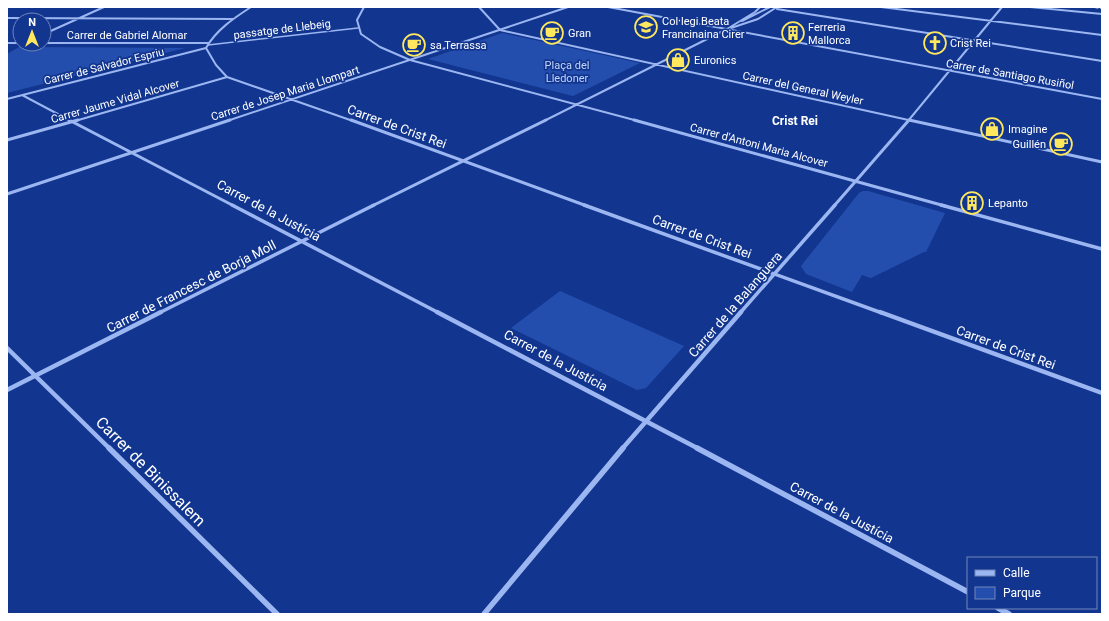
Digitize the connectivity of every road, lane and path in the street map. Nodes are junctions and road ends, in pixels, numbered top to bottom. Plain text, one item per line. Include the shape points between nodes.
1 (104, 7) edge
2 (251, 7) edge
3 (364, 7) edge
4 (479, 7) edge
5 (568, 7) edge
6 (608, 7) edge
7 (760, 7) edge
8 (770, 7) edge
9 (881, 7) edge
10 (1002, 7) edge
11 (1030, 7) edge
12 (777, 8) edge
13 (1102, 14) edge
14 (7, 18) edge
15 (78, 18) junction
16 (234, 19) junction
17 (991, 21) junction
18 (732, 25) junction
19 (358, 28) junction
20 (727, 29) junction
21 (52, 30) edge
22 (500, 30) junction
23 (1102, 35) edge
24 (975, 40) junction
25 (52, 43) edge
26 (209, 44) junction
27 (206, 48) junction
28 (410, 60) junction
29 (1102, 61) edge
30 (656, 63) junction
31 (950, 71) junction
32 (227, 77) junction
33 (22, 95) junction
34 (7, 99) edge
35 (294, 99) junction
36 (1102, 99) edge
37 (578, 104) junction
38 (909, 119) junction
39 (73, 121) junction
40 (7, 140) edge
41 (131, 152) junction
42 (462, 160) junction
43 (1102, 162) edge
44 (856, 181) junction
45 (7, 194) edge
46 (302, 241) junction
47 (1102, 249) edge
48 (775, 273) junction
49 (7, 348) edge
50 (36, 376) junction
51 (7, 390) edge
52 (1102, 392) edge
53 (646, 421) junction
54 (967, 591) edge
55 (1000, 609) edge
56 (277, 614) edge
57 (484, 614) edge
58 (1009, 614) edge

1 - 15 street
2 - 16 street
3 - 19 street via 357,20
4 - 22 street
5 - 22 street, Carrer de Josep Maria Llompart
6 - 20 street, Carrer de Santiago Rusiñol
7 - 18 street via 756,12
8 - 18 street
9 - 17 street
10 - 17 street, Carrer de la Balanguera
11 - 13 street
12 - 20 street, Carrer de Francesc de Borja Moll via 748,23
12 - 24 street
14 - 15 street
15 - 16 street
15 - 21 street
16 - 26 street via 211,39
17 - 23 street
17 - 24 street, Carrer de la Balanguera
18 - 20 street, Carrer de Francesc de Borja Moll
19 - 26 street, passatge de Llebeig
19 - 28 street, Carrer d'Antoni Maria Alcover via 380,47
20 - 30 street, Carrer de Francesc de Borja Moll
20 - 31 street, Carrer de Santiago Rusiñol
22 - 28 street, Carrer de Josep Maria Llompart
22 - 30 street, Carrer del General Weyler
24 - 29 street
24 - 31 street, Carrer de la Balanguera
25 - 26 street, Carrer de Gabriel Alomar
26 - 27 street
27 - 32 street
27 - 33 street, Carrer de Salvador Espriu
28 - 35 street, Carrer de Josep Maria Llompart
28 - 37 street, Carrer d'Antoni Maria Alcover
30 - 37 street, Carrer de Francesc de Borja Moll
30 - 38 street, Carrer del General Weyler
31 - 36 street, Carrer de Santiago Rusiñol
31 - 38 street, Carrer de la Balanguera
32 - 35 street, Carrer de Crist Rei
32 - 39 street, Carrer Jaume Vidal Alcover
33 - 34 street, Carrer de Salvador Espriu
33 - 39 street, Carrer de la Justícia
35 - 41 street, Carrer de Josep Maria Llompart
35 - 42 street, Carrer de Crist Rei
37 - 42 street, Carrer de Francesc de Borja Moll
37 - 44 street, Carrer d'Antoni Maria Alcover
38 - 43 street, Carrer del General Weyler
38 - 44 street, Carrer de la Balanguera
39 - 40 street, Carrer Jaume Vidal Alcover
39 - 41 street, Carrer de la Justícia
41 - 45 street, Carrer de Josep Maria Llompart
41 - 46 street, Carrer de la Justícia
42 - 46 street, Carrer de Francesc de Borja Moll
42 - 48 street, Carrer de Crist Rei
44 - 47 street, Carrer d'Antoni Maria Alcover
44 - 48 street, Carrer de la Balanguera
46 - 50 street, Carrer de Francesc de Borja Moll
46 - 53 street, Carrer de la Justícia
48 - 52 street, Carrer de Crist Rei
48 - 53 street, Carrer de la Balanguera
49 - 50 street, Carrer de Binissalem
50 - 51 street, Carrer de Francesc de Borja Moll
50 - 56 street, Carrer de Binissalem
53 - 54 street, Carrer de la Justícia
53 - 57 street, Carrer de la Balanguera
55 - 58 street

